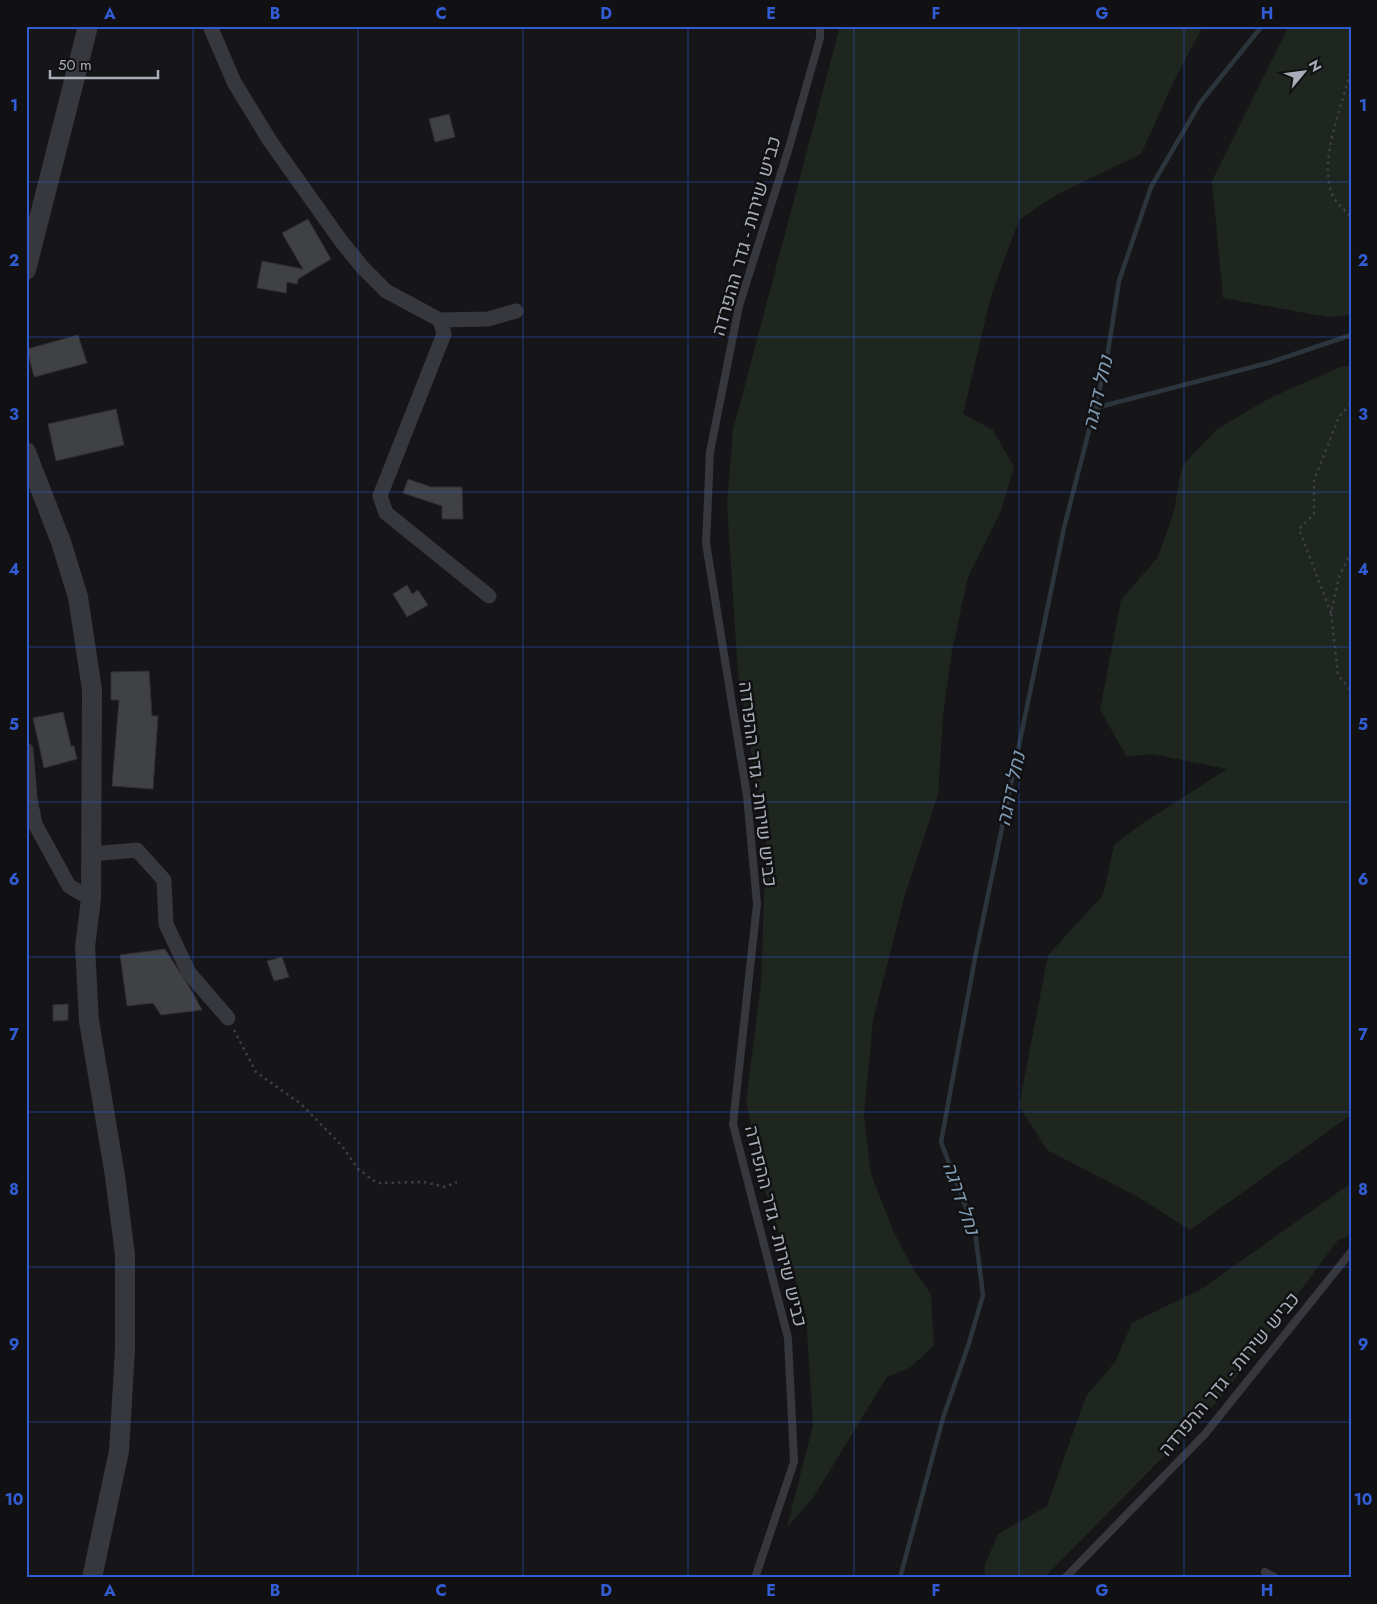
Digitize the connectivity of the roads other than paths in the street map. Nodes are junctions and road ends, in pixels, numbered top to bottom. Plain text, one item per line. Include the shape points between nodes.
1 (88, 26) edge
2 (210, 26) edge
3 (820, 26) edge
4 (26, 270) edge
5 (516, 311) dead end
6 (440, 320) junction
7 (26, 452) edge
8 (489, 596) dead end
9 (26, 750) edge
10 (92, 854) junction
11 (91, 899) junction
12 (228, 1018) road end
13 (1351, 1252) edge
14 (1265, 1572) dead end
15 (92, 1578) edge
16 (755, 1578) edge
17 (1065, 1578) edge
18 (1276, 1578) edge

1 - 4 street
2 - 6 street via 234,82 270,141 341,241 386,291
3 - 16 lane, כביש שירות - גדר ההפרדה via 820,38 788,151 739,306 710,452 706,543 747,796 757,904 733,1124 788,1338 794,1462
5 - 6 street via 488,320
6 - 8 street via 444,334 380,496 386,513
7 - 10 street via 61,542 78,598 92,690
9 - 11 street via 35,824 69,886
10 - 11 street
10 - 12 street via 137,850 164,880 166,924 189,973
11 - 15 street via 85,947 89,1021 125,1255 125,1341 119,1451
13 - 17 lane, כביש שירות - גדר ההפרדה via 1205,1434
14 - 18 lane

